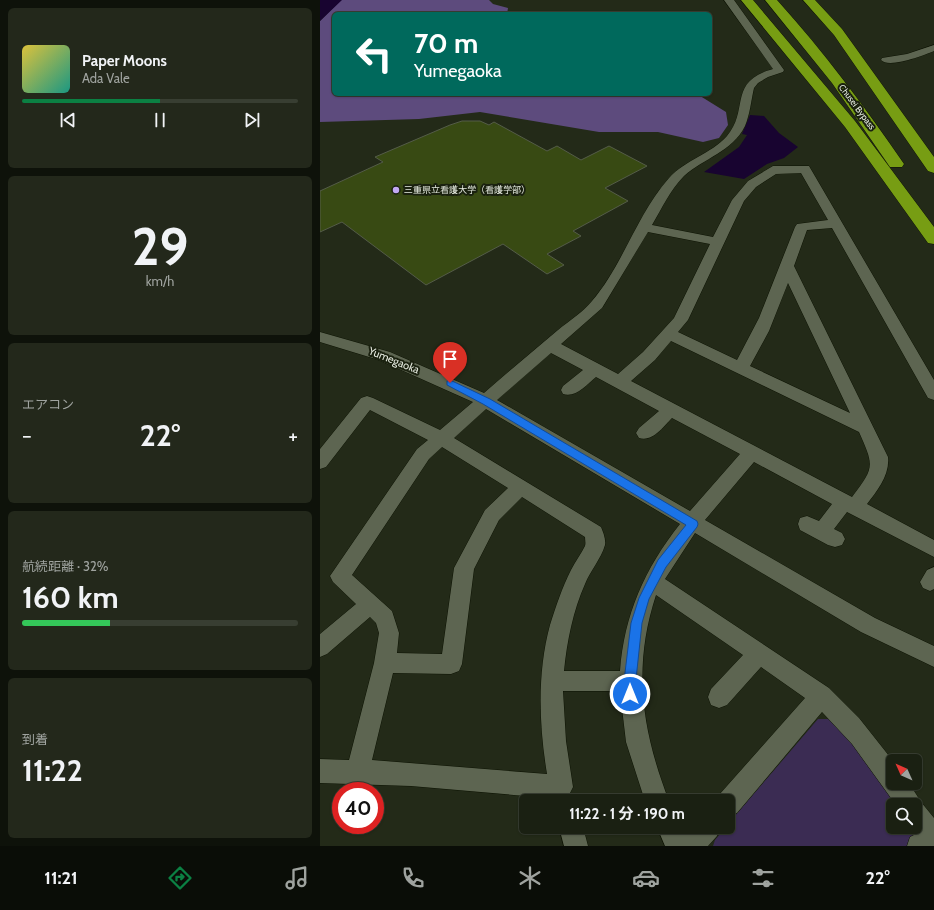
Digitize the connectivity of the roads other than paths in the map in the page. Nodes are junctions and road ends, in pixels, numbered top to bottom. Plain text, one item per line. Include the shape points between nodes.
1 (729, 0) edge
2 (747, 0) edge
3 (771, 0) edge
4 (809, 0) edge
5 (934, 48) edge
6 (886, 60) dead end
7 (934, 168) edge
8 (934, 222) edge
9 (836, 223) junction
10 (644, 227) junction
11 (934, 239) edge
12 (718, 242) junction
13 (787, 266) junction
14 (670, 334) junction
15 (323, 342) edge
16 (551, 346) junction
17 (740, 367) junction
18 (595, 369) junction
19 (620, 382) junction
20 (570, 391) dead end
21 (934, 394) edge
22 (486, 401) junction
23 (670, 410) junction
24 (867, 429) junction
25 (646, 434) dead end
26 (443, 438) junction
27 (752, 452) junction
28 (320, 462) edge
29 (520, 488) junction
30 (850, 504) junction
31 (693, 524) junction
32 (821, 532) dead end
33 (934, 549) edge
34 (653, 582) junction
35 (370, 604) junction
36 (320, 648) edge
37 (760, 653) junction
38 (934, 657) edge
39 (385, 663) junction
40 (552, 681) junction
41 (629, 681) junction
42 (822, 696) junction
43 (719, 697) dead end
44 (358, 771) junction
45 (886, 771) edge
46 (320, 772) edge
47 (563, 794) edge
48 (654, 794) edge
49 (735, 796) edge
50 (922, 825) edge
51 (573, 834) edge
52 (672, 834) edge
53 (702, 834) edge
54 (930, 840) edge
55 (576, 846) edge
56 (678, 846) edge
57 (691, 846) edge

1 - 10 street via 779,70 760,75 751,82 735,133 725,144 679,174 668,186
2 - 11 highway via 850,124
3 - 8 highway, Chusei Bypass via 868,121
4 - 7 highway via 838,32
5 - 6 street via 914,56
9 - 12 street via 805,168 774,170 752,184 738,200
9 - 13 street via 802,227
9 - 21 street
10 - 12 street
10 - 16 street via 596,305
12 - 14 street via 687,308
13 - 17 street via 765,327
13 - 24 street
14 - 17 street
14 - 19 street
15 - 22 street, Yumegaoka via 367,349 437,377
16 - 18 street
16 - 22 street
17 - 24 street
18 - 19 street
18 - 20 street
19 - 23 street
22 - 26 street
22 - 31 street, Yumegaoka
23 - 25 street
23 - 27 street
24 - 30 street via 881,464 878,472
26 - 28 street via 367,402
26 - 29 street
26 - 35 street via 423,454 340,576
27 - 30 street
27 - 31 street
29 - 39 street via 492,515 464,568 451,664
29 - 40 street via 594,533 595,544 567,603 558,639
30 - 32 street
30 - 33 street
31 - 34 street via 662,563
31 - 38 street, Yumegaoka via 868,626
34 - 37 street
34 - 41 street via 644,598 637,623
35 - 36 street
35 - 39 street via 385,618 389,633
37 - 42 street
37 - 43 street
39 - 44 street
40 - 41 street
40 - 47 street via 552,732
41 - 48 street via 632,721
42 - 45 street via 863,738
42 - 49 street
44 - 46 street
44 - 47 street
50 - 54 street
51 - 55 street
52 - 56 street
53 - 57 street

